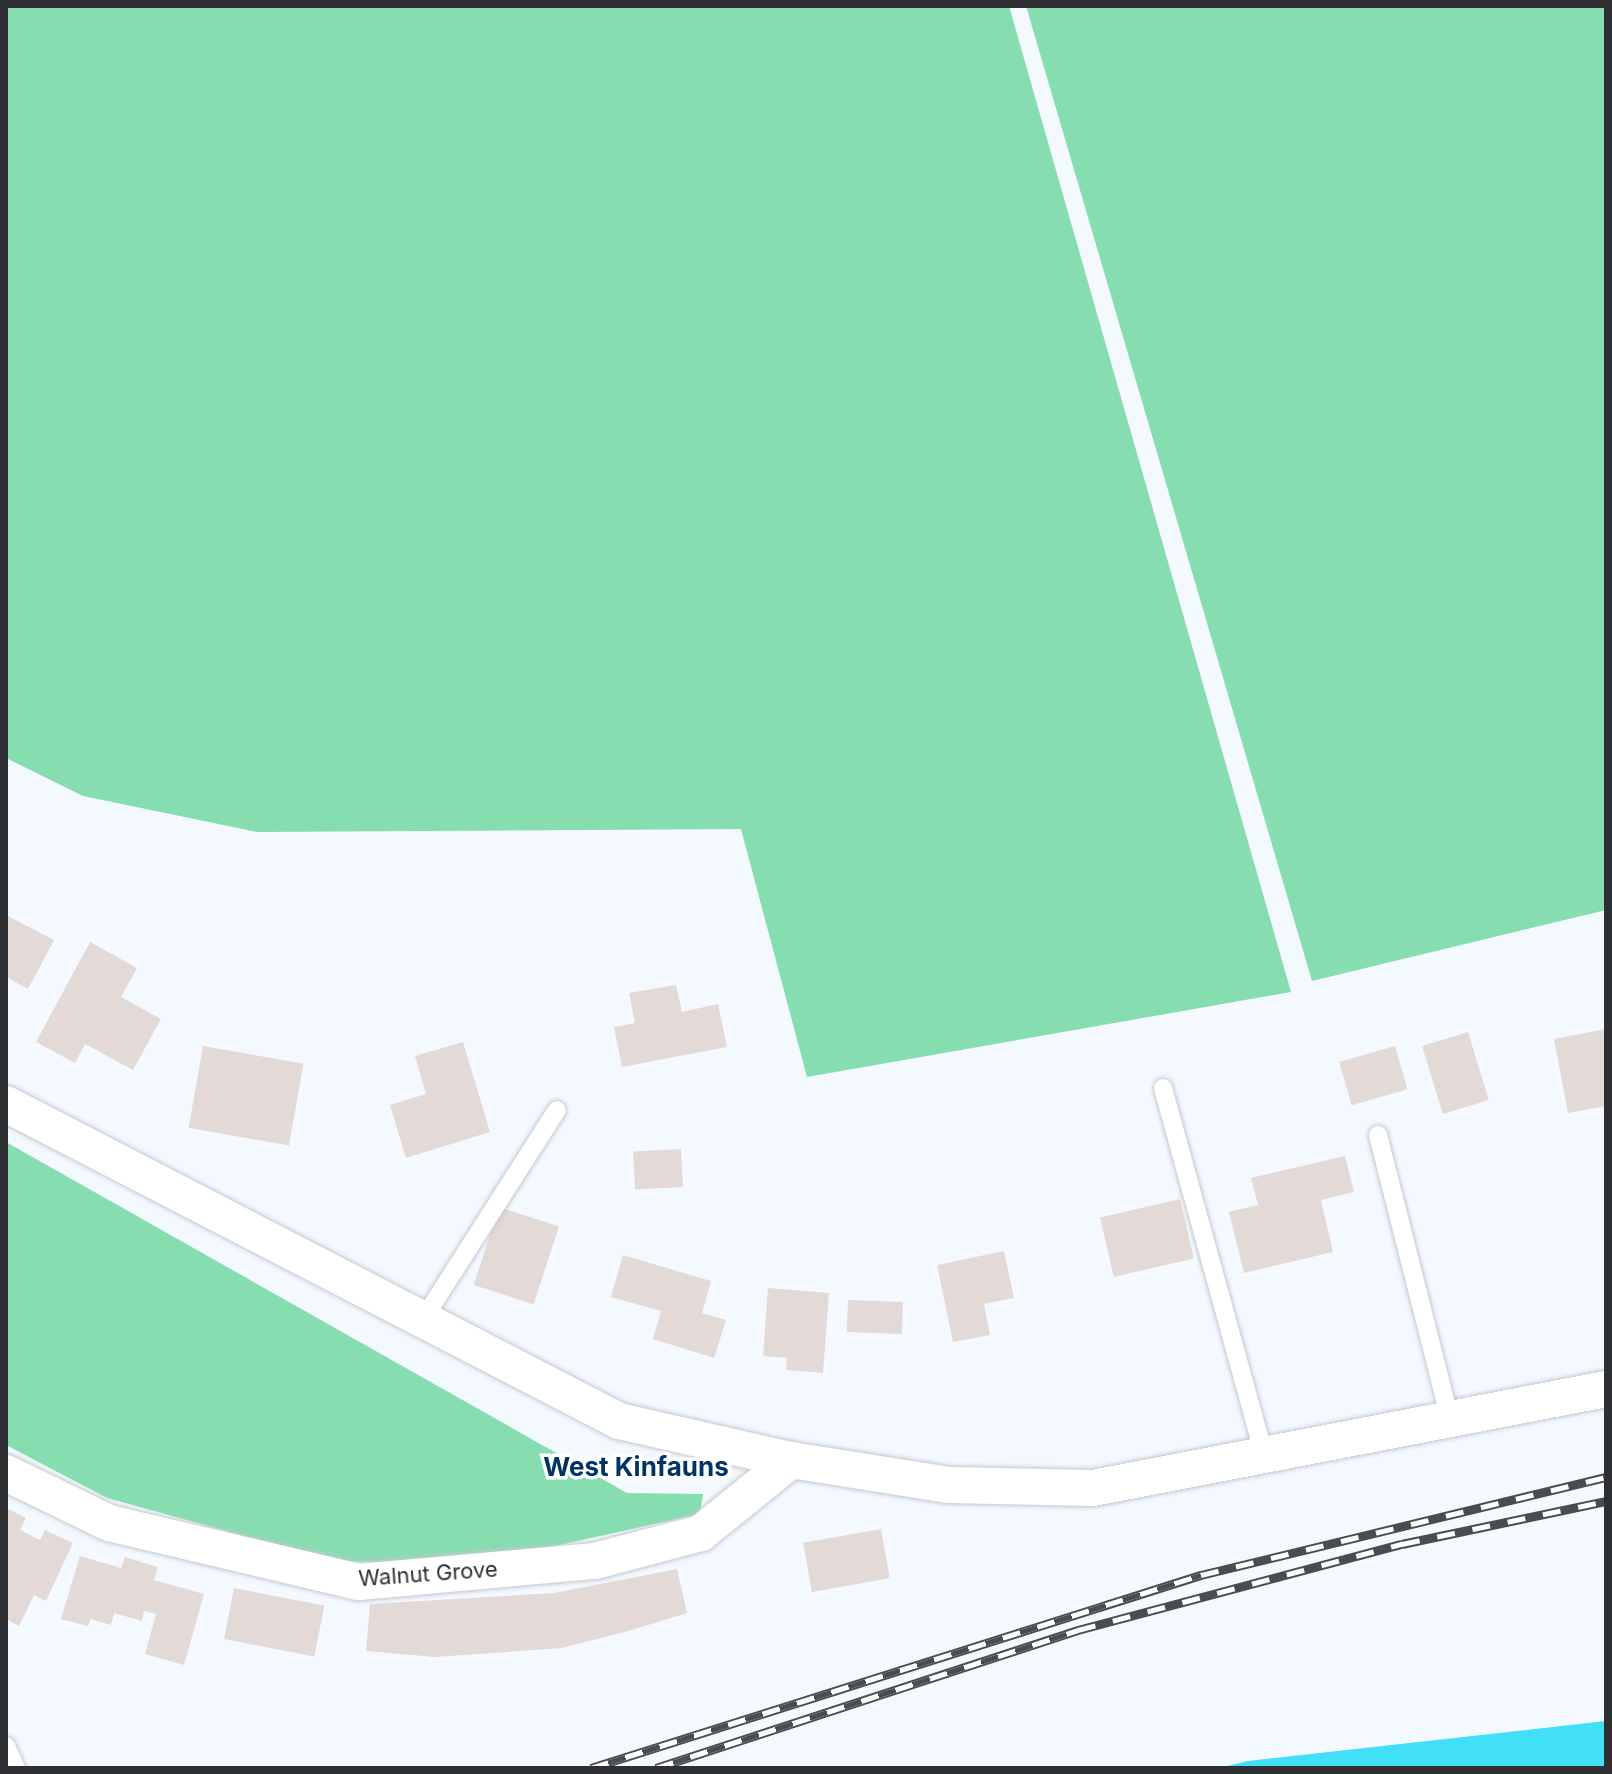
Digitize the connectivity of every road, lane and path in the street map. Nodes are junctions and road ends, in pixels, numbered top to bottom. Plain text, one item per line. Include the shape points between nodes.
1 (1163, 1088) dead end
2 (6, 1104) edge
3 (557, 1110) dead end
4 (1378, 1135) dead end
5 (422, 1321) junction
6 (1606, 1389) edge
7 (1450, 1419) junction
8 (1264, 1455) junction
9 (791, 1460) junction
10 (6, 1473) edge
11 (6, 1746) edge
12 (16, 1768) edge

1 - 8 lane
2 - 5 street
3 - 5 lane
4 - 7 lane
5 - 9 street via 619,1421
6 - 7 street
7 - 8 street
8 - 9 street via 1093,1488 948,1485
9 - 10 street, Walnut Grove via 701,1533 595,1561 359,1582 109,1523
11 - 12 lane

